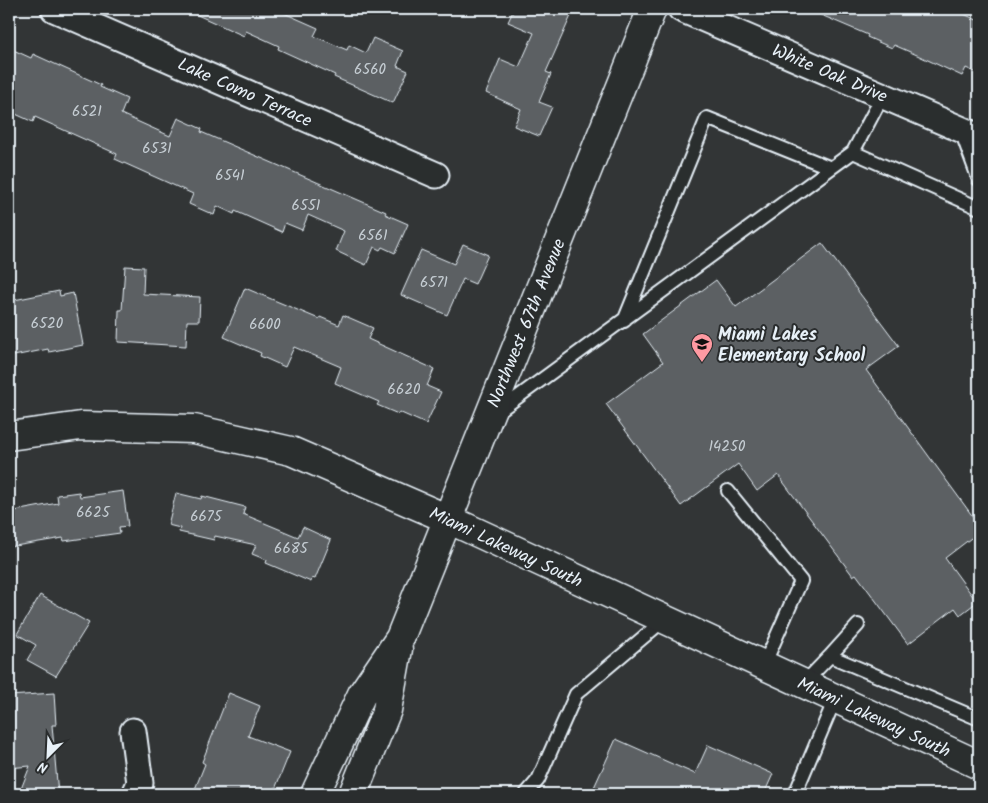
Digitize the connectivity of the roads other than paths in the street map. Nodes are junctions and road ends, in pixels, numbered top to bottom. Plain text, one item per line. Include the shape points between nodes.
1 (54, 9) edge
2 (652, 9) edge
3 (681, 9) edge
4 (883, 95) junction
5 (970, 133) edge
6 (853, 152) junction
7 (832, 168) junction
8 (436, 175) dead end
9 (979, 180) edge
10 (979, 208) edge
11 (624, 320) junction
12 (488, 419) junction
13 (9, 436) edge
14 (728, 490) dead end
15 (448, 519) junction
16 (665, 619) junction
17 (858, 625) dead end
18 (400, 638) junction
19 (830, 656) junction
20 (764, 666) junction
21 (803, 684) junction
22 (835, 699) junction
23 (979, 719) edge
24 (133, 731) dead end
25 (979, 765) edge
26 (135, 794) edge
27 (315, 794) edge
28 (353, 794) edge
29 (526, 794) edge
30 (795, 794) edge

1 - 8 street, Lake Como Terrace
2 - 12 street, Northwest 67th Avenue
3 - 4 street, White Oak Drive
4 - 5 street, White Oak Drive
4 - 6 lane
5 - 9 lane
6 - 7 lane
6 - 10 lane
7 - 11 lane
7 - 11 lane via 707,118
11 - 12 lane
12 - 15 street, Northwest 67th Avenue
13 - 15 street, Miami Lakeway South via 81,426 194,429 291,451
14 - 20 lane via 801,582
15 - 16 street, Miami Lakeway South
15 - 18 street, Northwest 67th Avenue
16 - 20 street, Miami Lakeway South
16 - 29 lane via 576,694 538,780
17 - 19 lane
18 - 27 street, Northwest 67th Avenue via 362,694
18 - 28 street, Northwest 67th Avenue via 387,710
19 - 21 lane
19 - 23 lane
20 - 21 street, Miami Lakeway South
21 - 22 street, Miami Lakeway South
22 - 25 street, Miami Lakeway South
22 - 30 lane
24 - 26 street via 140,783

